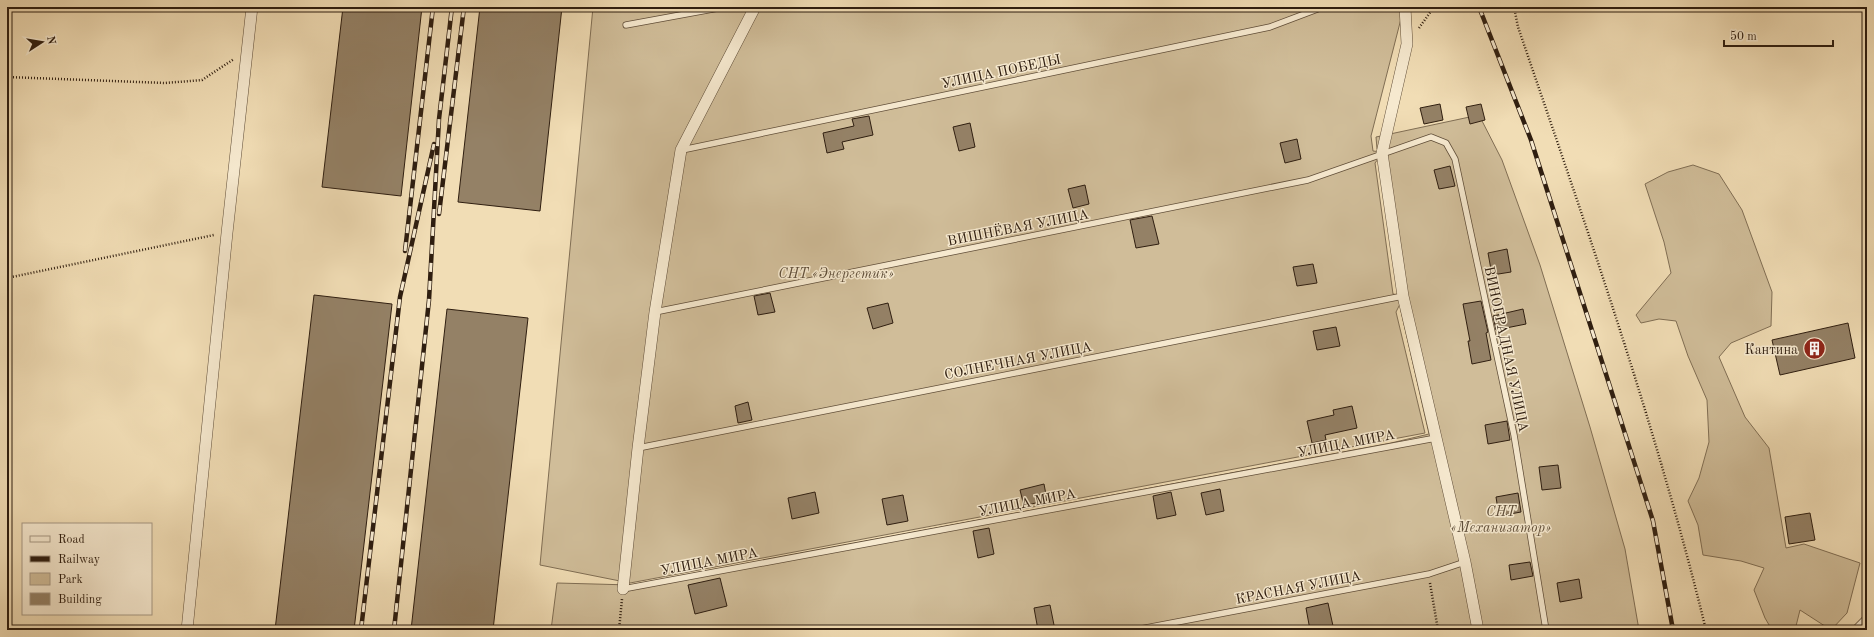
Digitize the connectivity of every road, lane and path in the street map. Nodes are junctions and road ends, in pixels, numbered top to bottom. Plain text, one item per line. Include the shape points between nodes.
1 (252, 7) edge
2 (724, 7) edge
3 (755, 7) edge
4 (1323, 7) edge
5 (1405, 7) edge
6 (1434, 7) edge
7 (1514, 7) edge
8 (626, 24) dead end
9 (1407, 44) junction
10 (248, 49) junction
11 (7, 77) edge
12 (681, 150) junction
13 (1382, 153) junction
14 (227, 233) junction
15 (7, 278) edge
16 (1403, 296) junction
17 (656, 312) junction
18 (1436, 438) junction
19 (638, 448) junction
20 (1465, 562) junction
21 (1429, 574) junction
22 (623, 589) junction
23 (1867, 617) edge
24 (187, 630) edge
25 (619, 630) edge
26 (1135, 630) edge
27 (1438, 630) edge
28 (1478, 630) edge
29 (1546, 630) edge
30 (1706, 630) edge
31 (1854, 630) edge

1 - 10 street
2 - 8 lane
3 - 12 street
4 - 12 lane, УЛИЦА ПОБЕДЫ via 1270,27
5 - 9 street
6 - 9 path
7 - 30 path via 1518,27 1613,307 1688,557
9 - 13 street
10 - 11 path via 202,80 165,83
10 - 14 street
12 - 17 street
13 - 16 street
13 - 17 lane, ВИШНЁВАЯ УЛИЦА via 1308,180
13 - 29 lane, ВИНОГРАДНАЯ УЛИЦА via 1431,137 1446,143 1455,159 1514,435
14 - 15 path
14 - 24 street
16 - 18 street
16 - 19 lane, СОЛНЕЧНАЯ УЛИЦА
17 - 19 street
18 - 20 street
18 - 22 lane, УЛИЦА МИРА
19 - 22 street
20 - 21 lane, КРАСНАЯ УЛИЦА
20 - 28 street
21 - 26 lane, КРАСНАЯ УЛИЦА
21 - 27 path
22 - 25 path
23 - 31 lane

